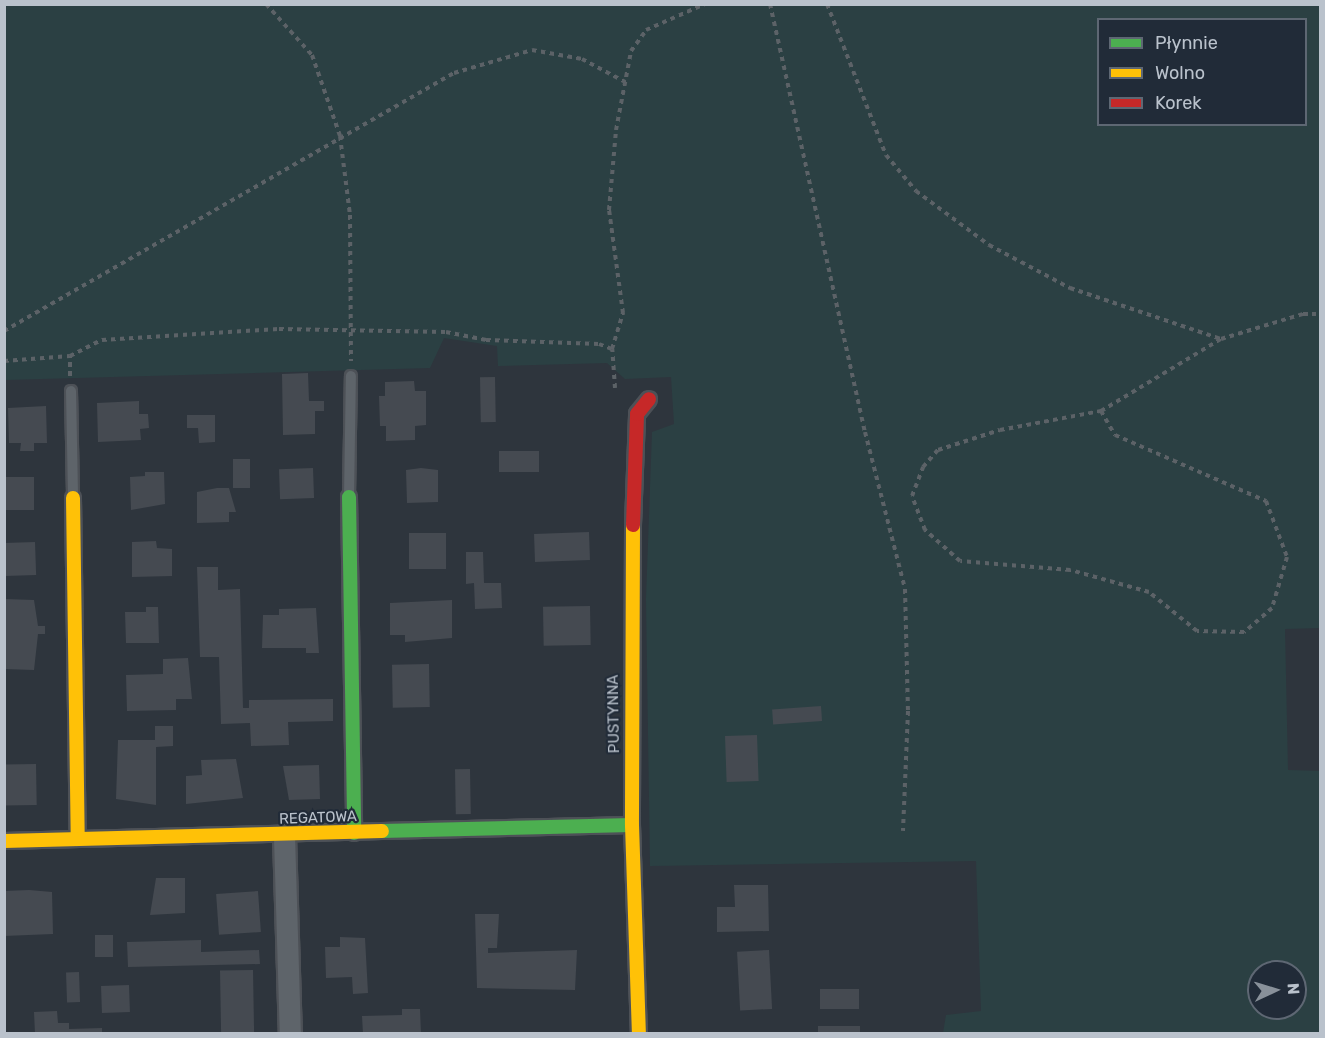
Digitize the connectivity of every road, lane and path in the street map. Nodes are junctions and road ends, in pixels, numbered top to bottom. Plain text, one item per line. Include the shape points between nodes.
1 (266, 4) edge
2 (705, 4) edge
3 (770, 4) edge
4 (827, 4) edge
5 (625, 82) junction
6 (340, 136) junction
7 (1320, 314) edge
8 (351, 330) junction
9 (4, 331) edge
10 (1221, 339) junction
11 (612, 349) junction
12 (70, 356) junction
13 (4, 361) edge
14 (351, 376) joint
15 (615, 388) dead end
16 (71, 392) joint
17 (649, 399) dead end
18 (1101, 411) junction
19 (349, 497) joint
20 (73, 498) joint
21 (632, 825) junction
22 (903, 831) dead end
23 (354, 833) junction
24 (284, 836) junction
25 (78, 839) junction
26 (4, 841) edge
27 (290, 1034) edge
28 (639, 1034) edge

1 - 6 path via 312,55
2 - 5 path via 646,30 631,51
3 - 22 path via 865,432 905,589 908,711
4 - 10 path via 886,154 916,191 989,245 1070,288
5 - 6 path via 582,59 531,50 454,73
5 - 11 path via 609,210 624,313
6 - 8 path via 350,214
6 - 9 path
7 - 10 path via 1303,314
8 - 11 path via 446,332 486,340 599,344
8 - 12 path via 102,340
8 - 14 path
10 - 18 path
11 - 15 path
12 - 13 path
12 - 16 path
14 - 19 lane
16 - 20 lane
17 - 21 street, PUSTYNNA via 637,414 631,591
18 - 18 path via 1115,435 1266,501 1287,557 1272,608 1244,632 1197,631 1149,592 1070,570 960,561 926,530 912,496 923,467 938,450 999,430
19 - 23 street
20 - 25 street
21 - 23 street, REGATOWA
21 - 28 street, PUSTYNNA
23 - 24 street, REGATOWA
24 - 25 street, REGATOWA
24 - 27 street
25 - 26 street, REGATOWA

